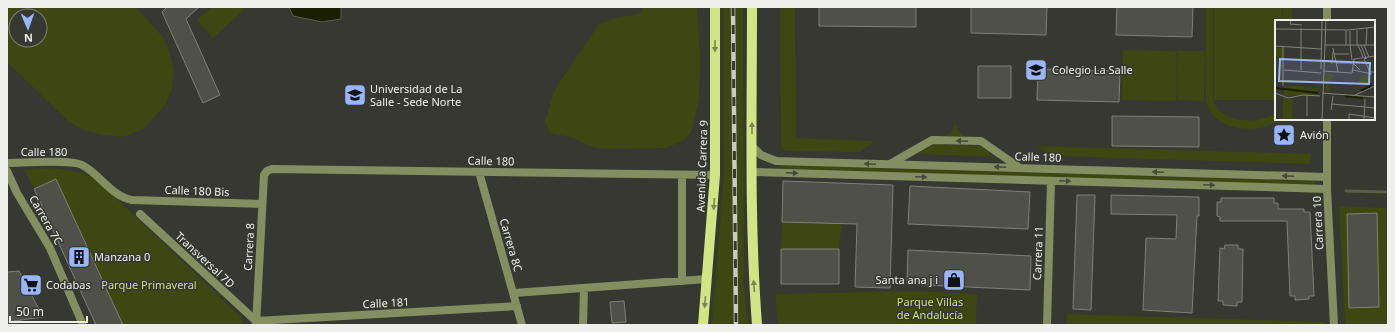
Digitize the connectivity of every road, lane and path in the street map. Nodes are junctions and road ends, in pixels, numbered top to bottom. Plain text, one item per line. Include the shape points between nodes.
1 (715, 7) edge
2 (752, 7) edge
3 (1327, 7) edge
4 (1327, 20) edge
5 (1327, 120) edge
6 (752, 147) junction
7 (7, 163) edge
8 (889, 164) junction
9 (1020, 168) junction
10 (7, 171) edge
11 (267, 171) joint
12 (479, 172) junction
13 (752, 172) junction
14 (682, 175) junction
15 (716, 175) junction
16 (1327, 177) junction
17 (1051, 181) junction
18 (1327, 189) junction
19 (132, 200) joint
20 (262, 204) junction
21 (140, 214) dead end
22 (707, 279) junction
23 (682, 281) junction
24 (584, 288) junction
25 (514, 293) junction
26 (517, 306) junction
27 (256, 323) edge
28 (83, 325) edge
29 (522, 325) edge
30 (583, 325) edge
31 (703, 325) edge
32 (757, 325) edge
33 (1047, 325) edge
34 (1334, 325) edge

1 -> 15 main road, Avenida Carrera 9
6 -> 2 main road
3 - 4 street
5 - 16 street, Carrera 10
8 -> 6 street, Calle 180 via 776,161 761,155
6 - 13 main road
7 - 19 street, Calle 180 via 80,164 123,198
9 -> 8 street, Calle 180
9 -> 8 street via 982,142 939,140 932,140
16 -> 9 street, Calle 180
10 - 28 street, Carrera 7C via 50,248
11 - 12 street, Calle 180 via 272,169
11 - 20 street, Carrera 8 via 264,175
12 - 14 street, Calle 180
12 - 25 street, Carrera 8C
13 -> 17 street, Calle 180
32 -> 13 main road
14 - 15 street, Calle 180
14 - 23 street
15 -> 22 main road, Avenida Carrera 9
16 - 18 street, Carrera 10
17 -> 18 street, Calle 180
17 - 33 street, Carrera 11
18 - 34 street, Carrera 10
19 - 20 street, Calle 180 Bis
20 - 27 street, Carrera 8
21 - 27 street, Transversal 7D
22 - 23 street
22 -> 31 main road, Avenida Carrera 9
23 - 24 street
24 - 25 street
24 - 30 street
25 - 26 street, Carrera 8C
26 - 27 street, Calle 181
26 - 29 street, Carrera 8C

